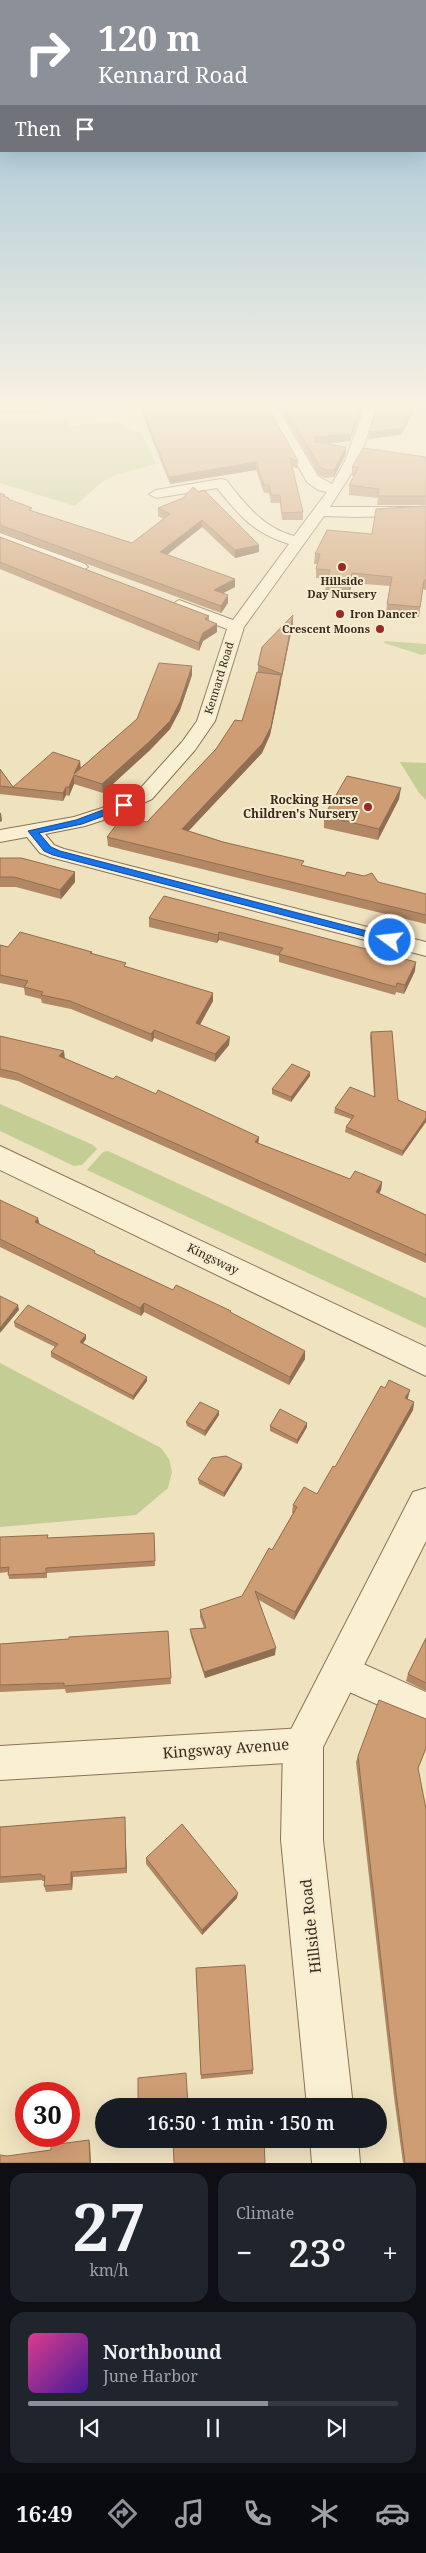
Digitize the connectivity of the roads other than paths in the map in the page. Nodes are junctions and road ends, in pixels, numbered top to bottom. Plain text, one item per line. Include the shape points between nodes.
1 (243, 510) edge
2 (426, 511) edge
3 (320, 512) joint
4 (0, 537) edge
5 (298, 542) junction
6 (98, 574) edge
7 (161, 598) edge
8 (236, 627) junction
9 (33, 831) junction
10 (0, 836) edge
11 (426, 949) edge
12 (0, 1156) edge
13 (426, 1362) edge
14 (426, 1504) edge
15 (341, 1671) junction
16 (426, 1709) edge
17 (303, 1744) junction
18 (0, 1763) edge
19 (329, 2098) edge
20 (335, 2148) edge
21 (336, 2163) edge

1 - 5 street via 255,525
2 - 3 street
3 - 5 street, Kennard Road
4 - 6 street
5 - 8 street, Kennard Road
7 - 8 street
8 - 9 street, Kennard Road via 206,721 189,746 145,795 78,822
9 - 10 street, Kennard Road
9 - 11 street via 47,849 57,853
12 - 13 street, Kingsway
14 - 15 street, Kingsway Avenue
15 - 16 street
15 - 17 street, Kingsway Avenue
17 - 18 street, Kingsway Avenue
17 - 19 street, Hillside Road via 302,1840
20 - 21 street

